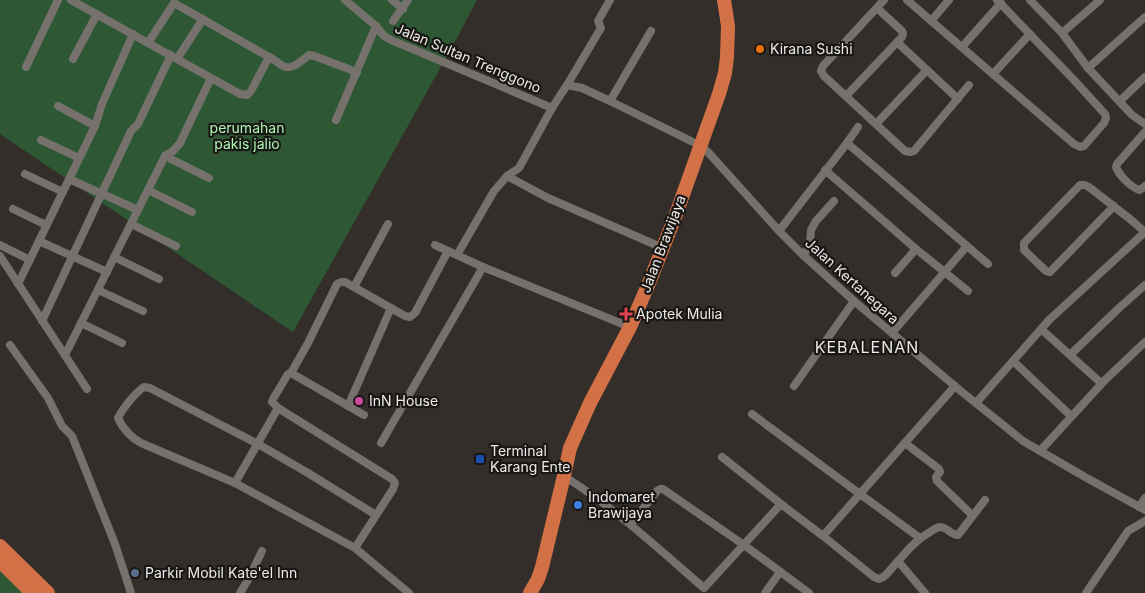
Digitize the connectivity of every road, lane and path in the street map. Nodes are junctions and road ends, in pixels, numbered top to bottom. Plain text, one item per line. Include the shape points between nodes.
1 (58, 0) edge
2 (71, 0) edge
3 (392, 0) edge
4 (408, 0) edge
5 (610, 0) edge
6 (724, 0) edge
7 (731, 0) edge
8 (884, 0) edge
9 (907, 0) edge
10 (949, 0) edge
11 (1100, 0) edge
12 (171, 1) edge
13 (349, 1) edge
14 (1033, 1) edge
15 (999, 2) edge
16 (877, 8) junction
17 (403, 9) junction
18 (97, 14) junction
19 (1145, 17) edge
20 (203, 19) junction
21 (393, 21) dead end
22 (931, 21) junction
23 (376, 26) junction
24 (651, 31) dead end
25 (1062, 33) junction
26 (133, 34) junction
27 (1030, 34) junction
28 (897, 42) junction
29 (148, 43) junction
30 (962, 47) junction
31 (270, 56) junction
32 (174, 57) junction
33 (73, 59) dead end
34 (26, 67) dead end
35 (1088, 68) junction
36 (927, 70) junction
37 (357, 73) junction
38 (993, 74) junction
39 (1145, 77) edge
40 (211, 78) junction
41 (567, 84) junction
42 (969, 85) dead end
43 (846, 96) junction
44 (958, 98) junction
45 (610, 100) junction
46 (1120, 101) junction
47 (58, 106) dead end
48 (552, 108) junction
49 (336, 120) dead end
50 (876, 124) junction
51 (1145, 124) edge
52 (95, 126) junction
53 (858, 127) dead end
54 (1145, 132) edge
55 (41, 140) dead end
56 (847, 143) junction
57 (704, 148) junction
58 (165, 156) junction
59 (79, 158) junction
60 (825, 170) junction
61 (25, 174) dead end
62 (507, 176) junction
63 (69, 178) junction
64 (209, 178) dead end
65 (1145, 186) edge
66 (148, 190) junction
67 (63, 192) junction
68 (102, 194) junction
69 (834, 201) dead end
70 (1114, 206) junction
71 (13, 209) dead end
72 (138, 210) junction
73 (192, 212) dead end
74 (131, 224) junction
75 (388, 224) dead end
76 (46, 225) junction
77 (779, 231) junction
78 (1145, 232) edge
79 (39, 241) junction
80 (0, 245) edge
81 (435, 245) dead end
82 (176, 246) dead end
83 (967, 246) junction
84 (663, 248) junction
85 (916, 249) junction
86 (448, 251) junction
87 (457, 255) junction
88 (803, 255) junction
89 (0, 256) edge
90 (73, 256) junction
91 (114, 257) junction
92 (30, 260) junction
93 (988, 264) dead end
94 (483, 267) junction
95 (944, 271) junction
96 (106, 272) junction
97 (894, 274) dead end
98 (159, 279) dead end
99 (18, 284) junction
100 (1145, 285) edge
101 (354, 287) junction
102 (98, 290) junction
103 (968, 291) dead end
104 (854, 301) junction
105 (391, 308) junction
106 (143, 312) dead end
107 (42, 321) junction
108 (81, 323) junction
109 (630, 327) junction
110 (1041, 329) junction
111 (892, 333) junction
112 (1145, 342) edge
113 (122, 343) dead end
114 (10, 345) dead end
115 (65, 355) junction
116 (1070, 355) junction
117 (1013, 361) junction
118 (291, 373) junction
119 (1101, 383) junction
120 (794, 386) dead end
121 (956, 386) junction
122 (87, 389) dead end
123 (976, 403) junction
124 (348, 406) junction
125 (278, 408) junction
126 (752, 414) dead end
127 (364, 415) dead end
128 (1072, 416) junction
129 (381, 443) dead end
130 (905, 443) junction
131 (258, 444) junction
132 (1040, 451) junction
133 (722, 458) dead end
134 (570, 480) junction
135 (235, 483) junction
136 (860, 494) junction
137 (1145, 498) edge
138 (985, 500) dead end
139 (781, 504) junction
140 (1142, 508) edge
141 (376, 515) junction
142 (972, 515) junction
143 (1145, 521) edge
144 (631, 524) junction
145 (823, 536) junction
146 (920, 538) junction
147 (744, 545) junction
148 (0, 546) edge
149 (355, 548) junction
150 (262, 551) dead end
151 (0, 561) edge
152 (902, 566) junction
153 (780, 572) junction
154 (701, 590) edge
155 (32, 593) edge
156 (48, 593) edge
157 (132, 593) edge
158 (240, 593) edge
159 (409, 593) edge
160 (530, 593) edge
161 (541, 593) edge
162 (764, 593) edge
163 (809, 593) edge
164 (924, 593) edge
165 (1086, 593) edge

1 - 34 street
2 - 18 street
3 - 17 street
4 - 17 street
5 - 41 street, Jalan Sultan Trenggono via 598,20 601,28
6 - 57 highway, Jalan Brawijaya via 728,26 725,72
7 - 57 highway, Jalan Brawijaya via 736,42 734,65 728,91
8 - 16 street
9 - 22 street
10 - 22 street
11 - 25 street
12 - 20 street
12 - 29 street
13 - 23 street, Jalan Sultan Trenggono
14 - 25 street
15 - 27 street
15 - 30 street
16 - 28 street via 903,32
16 - 43 street via 821,71
17 - 21 street
18 - 26 street
18 - 33 street
19 - 35 street
20 - 31 street
20 - 32 street
22 - 30 street
23 - 37 street
23 - 48 street, Jalan Sultan Trenggono via 393,41
24 - 45 street
25 - 35 street
26 - 29 street
26 - 52 street
27 - 38 street
27 - 38 street via 1105,114 1104,123 1084,146 1074,144
28 - 36 street
28 - 43 street
29 - 32 street
30 - 38 street
31 - 37 street via 290,68 314,56
31 - 40 street via 252,91 247,94 240,94
32 - 40 street
32 - 68 street via 132,131
35 - 46 street
36 - 44 street
36 - 50 street
37 - 49 street
39 - 46 street
40 - 58 street via 180,143
41 - 45 street
41 - 48 street, Jalan Sultan Trenggono
42 - 44 street
43 - 50 street
44 - 50 street via 912,152 905,151
45 - 57 street
46 - 51 street
47 - 52 street
48 - 62 street via 518,168
52 - 59 street
53 - 56 street
54 - 65 street via 1116,167 1133,188 1140,190
55 - 59 street
56 - 60 street
56 - 83 street
57 - 77 street, Jalan Kertanegara
57 - 84 highway, Jalan Brawijaya
57 - 134 highway, Jalan Brawijaya via 642,316 592,413 577,450
58 - 64 street
58 - 66 street
59 - 63 street
60 - 77 street
60 - 85 street
61 - 67 street
62 - 84 street via 548,198
62 - 87 street via 494,191
63 - 67 street
63 - 68 street
66 - 72 street
66 - 73 street
67 - 76 street
68 - 72 street
68 - 90 street
69 - 88 street via 816,221 810,246
70 - 70 street via 1050,272 1046,272 1024,250 1024,243 1080,185 1089,187
70 - 78 street
71 - 76 street
72 - 74 street
74 - 82 street
74 - 91 street
75 - 101 street
76 - 79 street
77 - 88 street, Jalan Kertanegara
78 - 110 street
79 - 90 street
79 - 92 street
80 - 92 street
81 - 86 street
83 - 93 street
83 - 95 street
84 - 109 highway, Jalan Brawijaya
85 - 95 street
85 - 97 street
86 - 87 street
86 - 105 street via 415,313 405,316
87 - 94 street
88 - 104 street, Jalan Kertanegara
89 - 99 street
90 - 96 street
90 - 107 street
91 - 96 street
91 - 98 street
92 - 99 street
94 - 109 street
94 - 129 street
95 - 103 street
95 - 111 street
96 - 102 street
99 - 107 street
100 - 116 street
101 - 105 street
101 - 118 street via 346,282 337,284
102 - 106 street
102 - 108 street
104 - 111 street, Jalan Kertanegara
104 - 120 street
105 - 124 street
107 - 115 street
108 - 113 street
108 - 115 street
109 - 160 highway, Jalan Brawijaya via 570,448 542,567
110 - 116 street
110 - 117 street
111 - 121 street, Jalan Kertanegara
112 - 119 street
114 - 157 street via 72,436
115 - 122 street
116 - 119 street
117 - 123 street
117 - 128 street
118 - 124 street
118 - 125 street via 273,399
119 - 128 street
121 - 123 street, Jalan Kertanegara
121 - 130 street
123 - 132 street, Jalan Kertanegara via 1022,441
124 - 127 street
125 - 131 street
125 - 141 street via 392,479 393,489
126 - 136 street
128 - 132 street
130 - 136 street
130 - 142 street via 939,470 937,481
131 - 135 street
131 - 135 street via 150,388 140,390 118,418 128,434 140,443
131 - 141 street
132 - 140 street, Jalan Kertanegara
133 - 139 street
134 - 144 street
134 - 161 highway, Jalan Brawijaya via 551,569
135 - 149 street
136 - 145 street
136 - 146 street
137 - 140 street
138 - 142 street
139 - 145 street
139 - 147 street
141 - 149 street
142 - 146 street via 958,535 941,527
143 - 165 street via 1128,531
144 - 147 street via 657,491 663,489
144 - 154 street
145 - 152 street via 879,579
146 - 152 street
147 - 153 street
147 - 154 street
148 - 156 highway
149 - 159 street
150 - 158 street
151 - 155 highway
152 - 164 street
153 - 162 street
153 - 163 street

